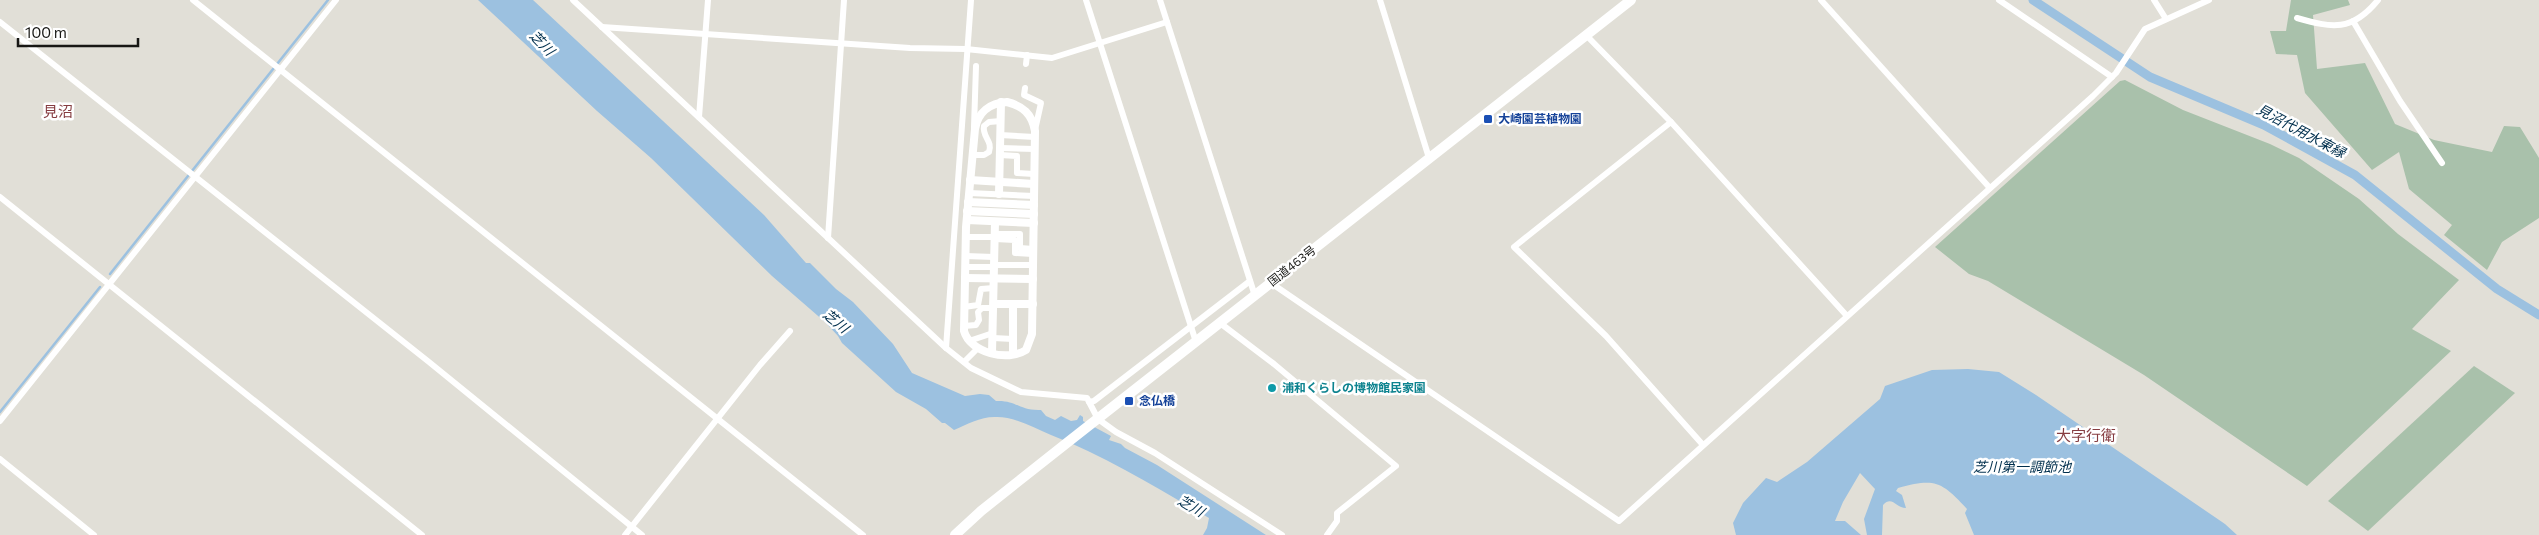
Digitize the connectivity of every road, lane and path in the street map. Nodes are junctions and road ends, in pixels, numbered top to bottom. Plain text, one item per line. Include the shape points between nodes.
1 (193, 0) edge
2 (336, 0) edge
3 (573, 0) edge
4 (708, 0) edge
5 (844, 0) edge
6 (971, 0) edge
7 (1086, 0) edge
8 (1160, 0) edge
9 (1380, 0) edge
10 (1631, 0) edge
11 (1821, 0) edge
12 (2000, 0) edge
13 (2154, 0) edge
14 (2209, 0) edge
15 (2378, 0) edge
16 (1619, 4) edge
17 (2297, 18) dead end
18 (2166, 19) junction
19 (0, 22) edge
20 (1167, 22) junction
21 (2353, 22) junction
22 (602, 27) junction
23 (706, 33) junction
24 (1586, 36) junction
25 (841, 43) junction
26 (1100, 43) junction
27 (966, 48) junction
28 (1027, 56) junction
29 (1026, 64) dead end
30 (976, 66) dead end
31 (280, 70) junction
32 (2112, 77) junction
33 (1025, 88) dead end
34 (1001, 102) junction
35 (699, 117) junction
36 (1001, 121) junction
37 (1671, 122) junction
38 (974, 129) junction
39 (1035, 134) junction
40 (1000, 135) junction
41 (1018, 139) junction
42 (1035, 149) junction
43 (1000, 151) junction
44 (972, 155) junction
45 (1429, 158) junction
46 (2442, 163) dead end
47 (1034, 174) junction
48 (194, 176) junction
49 (970, 180) junction
50 (1000, 182) junction
51 (1034, 184) junction
52 (1990, 187) junction
53 (969, 193) junction
54 (999, 194) junction
55 (1034, 196) junction
56 (0, 197) edge
57 (968, 202) junction
58 (1034, 210) junction
59 (967, 211) junction
60 (967, 220) junction
61 (995, 222) junction
62 (1034, 223) junction
63 (966, 237) junction
64 (995, 237) junction
65 (828, 238) junction
66 (1033, 251) junction
67 (965, 256) junction
68 (980, 258) junction
69 (994, 263) junction
70 (1033, 265) junction
71 (965, 267) junction
72 (965, 278) junction
73 (994, 278) junction
74 (1033, 279) junction
75 (1250, 281) junction
76 (1271, 283) junction
77 (109, 284) junction
78 (994, 288) junction
79 (1255, 296) junction
80 (1014, 304) junction
81 (1033, 304) junction
82 (994, 306) junction
83 (964, 307) junction
84 (1847, 316) junction
85 (1220, 322) junction
86 (964, 326) junction
87 (1191, 327) junction
88 (790, 331) dead end
89 (993, 336) junction
90 (1013, 339) junction
91 (969, 341) junction
92 (1196, 342) junction
93 (946, 348) junction
94 (977, 349) junction
95 (992, 353) junction
96 (1013, 354) junction
97 (964, 362) junction
98 (1089, 402) junction
99 (718, 419) junction
100 (0, 420) edge
101 (1095, 421) junction
102 (1703, 446) junction
103 (0, 459) edge
104 (632, 527) junction
105 (94, 535) edge
106 (422, 535) edge
107 (626, 535) edge
108 (642, 535) edge
109 (862, 535) edge
110 (956, 535) edge
111 (1282, 535) edge
112 (1327, 535) edge

1 - 31 street
2 - 31 street
3 - 22 street
4 - 23 street
5 - 25 street
6 - 27 street
7 - 26 street
8 - 20 street
9 - 45 street
10 - 16 highway, 国道463号
11 - 52 street
12 - 32 street
13 - 18 street
14 - 18 street
15 - 21 street
16 - 24 highway, 国道463号
17 - 21 street via 2329,27
18 - 32 street via 2145,30
19 - 48 street
20 - 26 street
20 - 75 street
21 - 46 street
22 - 23 street
22 - 35 street
23 - 25 street
23 - 35 street
24 - 37 street
24 - 45 highway, 国道463号
25 - 27 street
25 - 65 street
26 - 28 street via 1052,58
26 - 87 street
27 - 28 street
27 - 93 street
28 - 29 street
30 - 38 street
31 - 48 street
31 - 99 street
32 - 52 street
33 - 39 street via 1024,94 1040,102
34 - 36 street
34 - 38 street via 985,109
34 - 39 street via 1018,104 1024,109 1029,114
35 - 65 street
36 - 40 street
36 - 44 street via 984,126 990,145 988,152
37 - 84 street
37 - 102 street via 1514,247 1606,336
38 - 44 street
39 - 41 street
39 - 42 street
40 - 41 street
40 - 43 street
41 - 42 street
41 - 43 street
42 - 47 street
43 - 47 street via 1017,156 1017,173
43 - 50 street
44 - 49 street
45 - 76 highway, 国道463号
47 - 51 street
48 - 77 street
48 - 104 street
49 - 50 street
49 - 53 street
50 - 51 street
50 - 54 street
51 - 55 street
52 - 84 street
53 - 54 street
53 - 57 street
54 - 55 street
55 - 58 street
56 - 77 street
57 - 58 street
57 - 59 street
58 - 59 street
58 - 62 street
59 - 60 street
60 - 61 street
60 - 63 street
61 - 62 street
61 - 64 street
62 - 66 street
63 - 64 street
63 - 67 street
64 - 66 street via 1020,234 1020,248
64 - 69 street
65 - 93 street
66 - 70 street
67 - 68 street
67 - 71 street
68 - 69 street
68 - 69 street
68 - 71 street
69 - 70 street
69 - 73 street
70 - 74 street
71 - 72 street
72 - 73 street
72 - 83 street
73 - 74 street
73 - 78 street
74 - 81 street
75 - 79 street
75 - 87 street
76 - 79 highway, 国道463号
76 - 102 street via 1619,521
77 - 100 street
77 - 106 street
78 - 82 street
78 - 83 street via 981,289 978,305
79 - 85 highway, 国道463号
80 - 81 street
80 - 82 street
80 - 90 street
81 - 96 street via 1029,346 1022,353
82 - 86 street via 978,312 976,325
82 - 89 street
83 - 86 street
84 - 102 street
85 - 92 highway, 国道463号
85 - 112 street via 1396,466 1337,513 1337,521
86 - 91 street
87 - 92 street
87 - 98 street
88 - 99 street
89 - 90 street
89 - 91 street
89 - 95 street
90 - 96 street
91 - 94 street
92 - 101 highway, 国道463号
93 - 97 street
94 - 95 street
94 - 97 street
95 - 96 street
97 - 98 street via 1021,392 1086,398
98 - 101 street
99 - 104 street
99 - 109 street
101 - 110 highway, 国道463号
101 - 111 street
103 - 105 street
104 - 107 street
104 - 108 street

